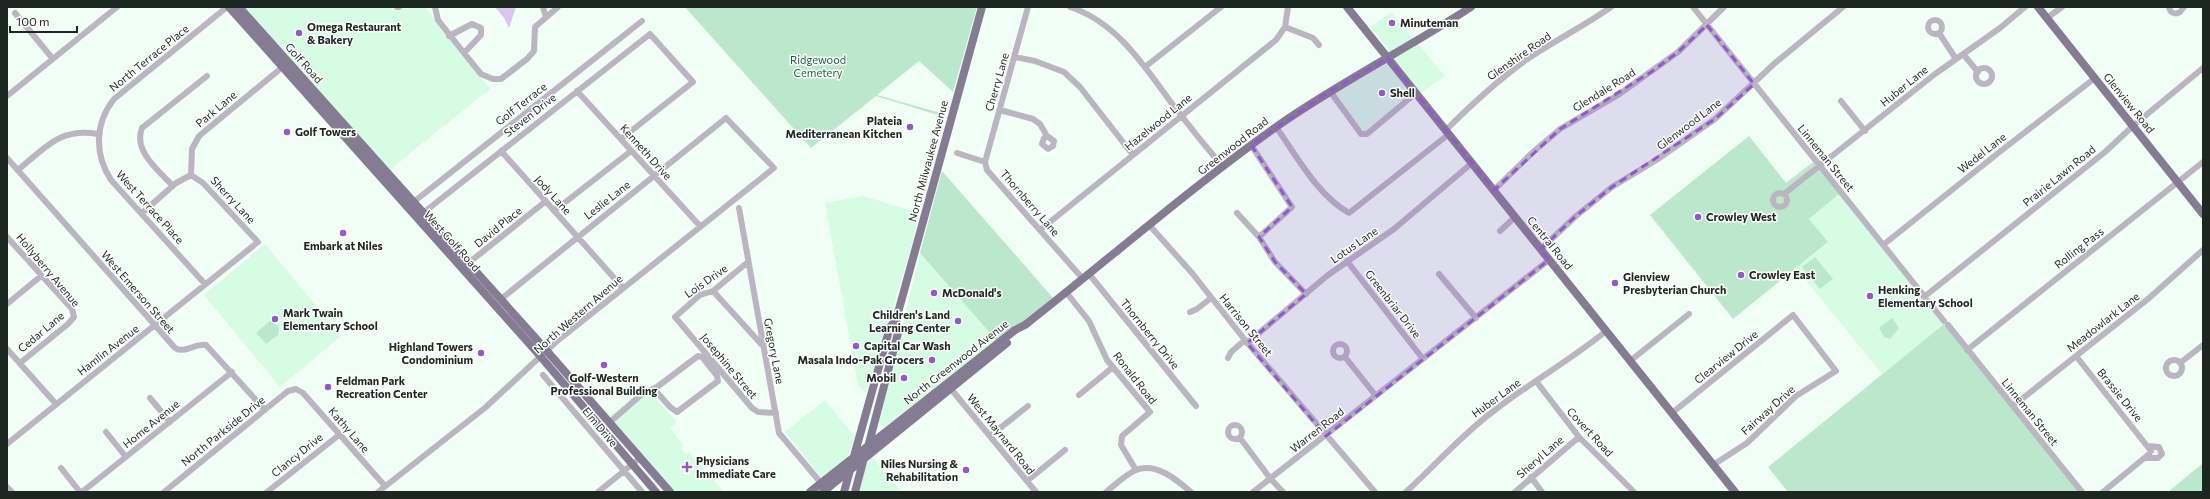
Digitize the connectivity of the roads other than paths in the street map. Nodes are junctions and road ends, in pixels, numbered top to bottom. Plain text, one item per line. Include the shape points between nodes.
1 (117, 7) edge
2 (228, 7) edge
3 (239, 7) edge
4 (435, 7) edge
5 (543, 7) edge
6 (558, 7) edge
7 (982, 7) edge
8 (1028, 7) edge
9 (1070, 7) edge
10 (1221, 7) edge
11 (1288, 7) edge
12 (1347, 7) edge
13 (1471, 7) edge
14 (1611, 7) edge
15 (1693, 7) edge
16 (1724, 7) edge
17 (1843, 7) edge
18 (2025, 7) edge
19 (2038, 7) edge
20 (2062, 7) edge
21 (2169, 7) edge
22 (2184, 7) edge
23 (15, 13) dead end
24 (546, 17) junction
25 (2048, 18) junction
26 (642, 21) dead end
27 (1707, 24) junction
28 (1285, 27) junction
29 (1939, 33) dead end
30 (450, 36) junction
31 (1319, 45) dead end
32 (464, 53) junction
33 (1963, 54) junction
34 (1015, 57) junction
35 (1388, 58) junction
36 (53, 59) junction
37 (1956, 59) junction
38 (285, 64) junction
39 (1145, 67) junction
40 (2203, 68) edge
41 (1978, 72) dead end
42 (207, 76) dead end
43 (2095, 78) junction
44 (1754, 84) junction
45 (577, 91) junction
46 (1330, 91) junction
47 (1416, 93) junction
48 (7, 96) edge
49 (1841, 101) dead end
50 (1000, 110) junction
51 (337, 116) joint
52 (1182, 116) junction
53 (726, 118) joint
54 (2134, 125) junction
55 (1276, 126) junction
56 (1865, 131) junction
57 (1447, 132) junction
58 (98, 134) junction
59 (1048, 136) dead end
60 (621, 140) junction
61 (1251, 145) junction
62 (501, 151) junction
63 (631, 151) junction
64 (956, 153) dead end
65 (1133, 155) junction
66 (7, 158) edge
67 (985, 162) junction
68 (2203, 162) edge
69 (1472, 163) junction
70 (1820, 166) junction
71 (1223, 167) junction
72 (18, 170) junction
73 (191, 175) junction
74 (654, 176) junction
75 (2178, 182) junction
76 (173, 186) junction
77 (1494, 190) junction
78 (1784, 194) dead end
79 (546, 202) junction
80 (410, 204) junction
81 (739, 208) dead end
82 (554, 211) junction
83 (1237, 212) dead end
84 (142, 213) junction
85 (423, 213) junction
86 (2203, 214) edge
87 (1515, 217) junction
88 (700, 226) junction
89 (1151, 227) dead end
90 (1040, 230) junction
91 (1500, 231) dead end
92 (7, 237) edge
93 (577, 237) junction
94 (1259, 237) junction
95 (258, 242) joint
96 (1883, 245) junction
97 (1541, 249) junction
98 (2203, 250) edge
99 (1549, 260) junction
100 (1347, 261) junction
101 (748, 262) junction
102 (465, 266) junction
103 (1440, 274) dead end
104 (41, 276) junction
105 (1086, 276) junction
106 (205, 284) junction
107 (623, 288) junction
108 (713, 291) junction
109 (1066, 292) junction
110 (1306, 294) junction
111 (1924, 296) junction
112 (1211, 298) junction
113 (501, 299) junction
114 (7, 304) edge
115 (1190, 312) dead end
116 (1689, 314) dead end
117 (1792, 315) joint
118 (74, 317) joint
119 (675, 317) joint
120 (1476, 318) junction
121 (896, 321) junction
122 (155, 325) junction
123 (1025, 325) junction
124 (1606, 331) junction
125 (1246, 342) junction
126 (762, 345) junction
127 (2203, 345) edge
128 (7, 349) edge
129 (1967, 350) junction
130 (544, 354) junction
131 (2076, 356) junction
132 (1345, 357) dead end
133 (1228, 358) dead end
134 (1423, 359) junction
135 (1630, 361) junction
136 (20, 363) junction
137 (2180, 363) dead end
138 (1113, 367) junction
139 (232, 372) junction
140 (543, 375) dead end
141 (1536, 381) junction
142 (296, 389) joint
143 (654, 389) junction
144 (951, 389) junction
145 (1079, 394) dead end
146 (1376, 396) junction
147 (150, 398) dead end
148 (56, 404) junction
149 (1028, 406) dead end
150 (1196, 406) dead end
151 (2013, 406) junction
152 (265, 410) junction
153 (776, 413) junction
154 (1672, 413) junction
155 (170, 422) junction
156 (609, 422) junction
157 (874, 423) junction
158 (890, 428) junction
159 (106, 432) dead end
160 (339, 435) junction
161 (990, 436) junction
162 (1326, 436) junction
163 (1579, 437) junction
164 (1240, 438) dead end
165 (7, 444) edge
166 (868, 445) junction
167 (2148, 446) junction
168 (1065, 450) dead end
169 (2147, 456) junction
170 (126, 457) junction
171 (854, 457) junction
172 (640, 458) junction
173 (864, 459) junction
174 (632, 464) junction
175 (1713, 465) junction
176 (61, 468) dead end
177 (850, 470) junction
178 (1136, 470) junction
179 (624, 471) junction
180 (1530, 477) junction
181 (1270, 478) junction
182 (1027, 481) junction
183 (821, 483) junction
184 (385, 486) junction
185 (7, 487) edge
186 (826, 490) edge
187 (12, 492) edge
188 (81, 492) edge
189 (164, 492) edge
190 (267, 492) edge
191 (378, 492) edge
192 (598, 492) edge
193 (642, 492) edge
194 (656, 492) edge
195 (670, 492) edge
196 (810, 492) edge
197 (844, 492) edge
198 (855, 492) edge
199 (1036, 492) edge
200 (1106, 492) edge
201 (1191, 492) edge
202 (1253, 492) edge
203 (1283, 492) edge
204 (1375, 492) edge
205 (1406, 492) edge
206 (1515, 492) edge
207 (1542, 492) edge
208 (1634, 492) edge
209 (1735, 492) edge
210 (2082, 492) edge
211 (2103, 492) edge

1 - 36 street
2 - 38 main road, West Golf Road
2 - 58 street, North Terrace Place via 114,99 102,118
3 - 38 main road, Golf Road
4 - 30 street via 438,20
5 - 24 street
6 - 24 street
7 - 121 main road, North Milwaukee Avenue
8 - 34 street, Cherry Lane
9 - 39 street via 1089,14 1110,29
10 - 39 street
11 - 28 street
12 - 35 main road, Central Road
13 - 35 main road, Greenwood Road
14 - 57 street, Glenshire Road via 1580,29 1527,60 1493,85
15 - 27 street, Linneman Street
16 - 27 street, Glendale Road
17 - 44 street, Glenwood Lane
18 - 33 street, Huber Lane
19 - 25 main road, Glenview Road
20 - 25 street
21 - 22 street via 2175,14
23 - 36 street
24 - 32 street via 535,27 534,51 501,79 481,74
25 - 43 main road, Glenview Road
26 - 80 street, Golf Terrace
27 - 44 street, Linneman Street
27 - 77 street, Glendale Road via 1678,52 1651,72 1560,129 1532,152
28 - 31 street via 1313,38
28 - 52 street, Hazelwood Lane via 1276,40
29 - 37 street
30 - 32 street
30 - 32 street via 472,24 481,28 482,35
33 - 37 street, Huber Lane
33 - 41 street
34 - 50 street, Cherry Lane
34 - 65 street via 1035,61 1064,72 1080,88
35 - 46 main road, Greenwood Road
35 - 47 main road, Central Road
36 - 48 street
37 - 56 street, Huber Lane
38 - 51 main road, Golf Road
38 - 73 street, Park Lane via 199,136 192,149
38 - 80 main road, West Golf Road
39 - 52 street
40 - 54 street, Prairie Lawn Road
42 - 76 street via 142,128 140,135 143,152
43 - 54 main road, Glenview Road
43 - 96 street, Wedel Lane
44 - 70 street, Linneman Street
44 - 97 street, Glenwood Lane via 1715,119 1658,160 1612,187
45 - 60 street, Kenneth Drive
45 - 60 street, Steven Drive via 650,34 693,82
45 - 62 street, Steven Drive
46 - 47 street via 1361,134 1367,134
46 - 55 main road, Greenwood Road
47 - 57 main road, Central Road
49 - 56 street
50 - 59 street via 1033,119
50 - 67 street, Cherry Lane
51 - 80 main road, West Golf Road
52 - 65 street, Hazelwood Lane
52 - 71 street
53 - 74 street, Leslie Lane
53 - 88 street, North Western Avenue via 774,168
54 - 75 main road, Glenview Road
54 - 111 street, Prairie Lawn Road via 2105,152
55 - 57 street via 1322,191 1337,206 1349,213
55 - 61 main road, Greenwood Road
56 - 70 street, Huber Lane
57 - 69 main road, Central Road
58 - 72 street via 65,134
58 - 84 street, West Terrace Place via 100,155 106,172
60 - 63 street, Kenneth Drive
61 - 71 main road, Greenwood Road
61 - 94 street via 1294,209
62 - 79 street, Jody Lane
62 - 85 street, Steven Drive
63 - 74 street, Kenneth Drive
63 - 82 street
64 - 67 street
65 - 90 street, Hazelwood Lane
66 - 72 street, West Emerson Street
67 - 90 street, Thornberry Lane via 988,170
68 - 75 street, Rolling Pass
69 - 77 main road, Central Road
69 - 100 street, Lotus Lane via 1394,229
70 - 78 street, Huber Lane
70 - 96 street, Linneman Street
71 - 105 main road, Greenwood Road
72 - 122 street, West Emerson Street
73 - 76 street
73 - 95 street, Sherry Lane via 203,183
74 - 88 street, Kenneth Drive
74 - 93 street, Leslie Lane
75 - 86 main road, Glenview Road
75 - 129 street, Rolling Pass
76 - 84 street
77 - 87 main road, Central Road
79 - 82 street, Jody Lane
79 - 102 street, David Place
80 - 85 main road, West Golf Road
80 - 102 main road, West Golf Road
81 - 101 street, Gregory Lane
82 - 93 street, Jody Lane
83 - 94 street
84 - 106 street, West Terrace Place
85 - 102 main road, West Golf Road
87 - 91 street
87 - 97 main road, Central Road
88 - 107 street, North Western Avenue
89 - 112 street, Harrison Street
90 - 105 street, Thornberry Lane
92 - 104 street, Hollyberry Avenue
93 - 107 street, Jody Lane
93 - 113 street, Leslie Lane
94 - 110 street via 1276,262
95 - 106 street, Hamlin Avenue
96 - 111 street, Linneman Street
97 - 99 main road, Central Road
98 - 131 street, Meadowlark Lane via 2148,299
99 - 120 street, Warren Road
99 - 124 main road, Central Road
100 - 110 street, Lotus Lane
100 - 134 street, Greenbriar Drive
101 - 108 street, Lois Drive
101 - 126 street, Gregory Lane
102 - 113 main road, West Golf Road
102 - 130 main road, West Golf Road
103 - 120 street
104 - 114 street
104 - 118 street, Hollyberry Avenue via 72,310
105 - 109 main road, Greenwood Road
105 - 150 street, Thornberry Drive
106 - 122 street, Hamlin Avenue
107 - 130 street, North Western Avenue
108 - 119 street, Lois Drive via 700,295
108 - 126 street
109 - 123 main road, Greenwood Road
109 - 138 street, Ronald Road via 1089,321 1107,360
110 - 125 street, Lotus Lane
111 - 129 street, Linneman Street
112 - 115 street
112 - 125 street, Harrison Street
113 - 130 main road, West Golf Road
116 - 135 street
117 - 154 street, Clearview Drive
117 - 175 street, Fairway Drive via 1836,371 1796,396 1747,443
118 - 136 street, Cedar Lane
119 - 153 street, Josephine Street via 752,408 758,412
120 - 134 street, Warren Road
121 - 157 main road, North Milwaukee Avenue via 899,329
121 - 171 main road, North Milwaukee Avenue via 890,327
122 - 139 street, West Emerson Street via 178,350 206,345
122 - 148 street, Hamlin Avenue
123 - 144 main road, North Greenwood Avenue via 1018,334
123 - 158 main road, North Greenwood Avenue via 1015,330
124 - 135 main road, Central Road
124 - 141 street, Huber Lane
125 - 133 street, Lotus Lane via 1231,352
125 - 162 street, Harrison Street
126 - 153 street, Gregory Lane
127 - 137 street
128 - 136 street
129 - 151 street, Linneman Street
130 - 156 main road, West Golf Road
130 - 174 main road, West Golf Road
130 - 184 street, North Western Avenue via 486,407
131 - 151 street, Meadowlark Lane
131 - 167 street, Brassie Drive
132 - 146 street
134 - 146 street, Warren Road
135 - 154 main road, Central Road
136 - 148 street
138 - 145 street
138 - 178 street, Ronald Road via 1150,412 1122,436 1121,445
139 - 152 street, West Emerson Street
139 - 155 street, Home Avenue
140 - 179 street, Elm Drive
141 - 163 street, Covert Road
141 - 205 street, Huber Lane via 1471,429
142 - 152 street, North Parkside Drive via 288,391
142 - 160 street, Kathy Lane via 303,393
143 - 143 street via 698,356 702,357 718,381 677,412
143 - 156 street via 642,394
144 - 161 street, West Maynard Road
144 - 173 main road, North Greenwood Avenue
146 - 162 street, Warren Road
147 - 155 street
148 - 165 street, Hamlin Avenue
149 - 161 street
151 - 210 street, Linneman Street
152 - 189 street, North Parkside Drive
153 - 183 street, Gregory Lane via 779,434
154 - 175 main road, Central Road
155 - 170 street, Home Avenue
156 - 172 main road, West Golf Road
157 - 158 main road via 881,429
157 - 166 main road, North Milwaukee Avenue
158 - 166 main road, North Greenwood Avenue
159 - 170 street
160 - 184 street, Kathy Lane
160 - 190 street, Clancy Drive
161 - 182 street, West Maynard Road
162 - 181 street, Warren Road
162 - 204 street, Harrison Street
163 - 180 street, Sheryl Lane
163 - 208 street, Covert Road
164 - 181 street
166 - 171 main road, North Greenwood Avenue
166 - 173 main road, North Milwaukee Avenue
167 - 169 street via 2151,451
167 - 169 street, Brassie Drive via 2159,447 2162,454 2158,458
168 - 182 street
169 - 211 street
170 - 188 street, Home Avenue
171 - 177 main road, North Milwaukee Avenue
171 - 183 main road, North Greenwood Avenue
172 - 174 street
172 - 195 main road, West Golf Road
173 - 177 main road, North Greenwood Avenue
173 - 198 main road, North Milwaukee Avenue
174 - 179 street
174 - 194 main road, West Golf Road
175 - 209 main road, Central Road
176 - 188 street
177 - 186 main road, North Greenwood Avenue
177 - 197 main road, North Milwaukee Avenue
178 - 200 street
178 - 201 street via 1152,469 1164,472
179 - 192 street
179 - 193 street, Elm Drive
180 - 206 street, Sheryl Lane
180 - 207 street
181 - 202 street, Warren Road
181 - 203 street
182 - 199 street, West Maynard Road
183 - 196 main road, North Greenwood Avenue
184 - 191 street, North Western Avenue
185 - 187 street
186 - 197 main road via 836,486

